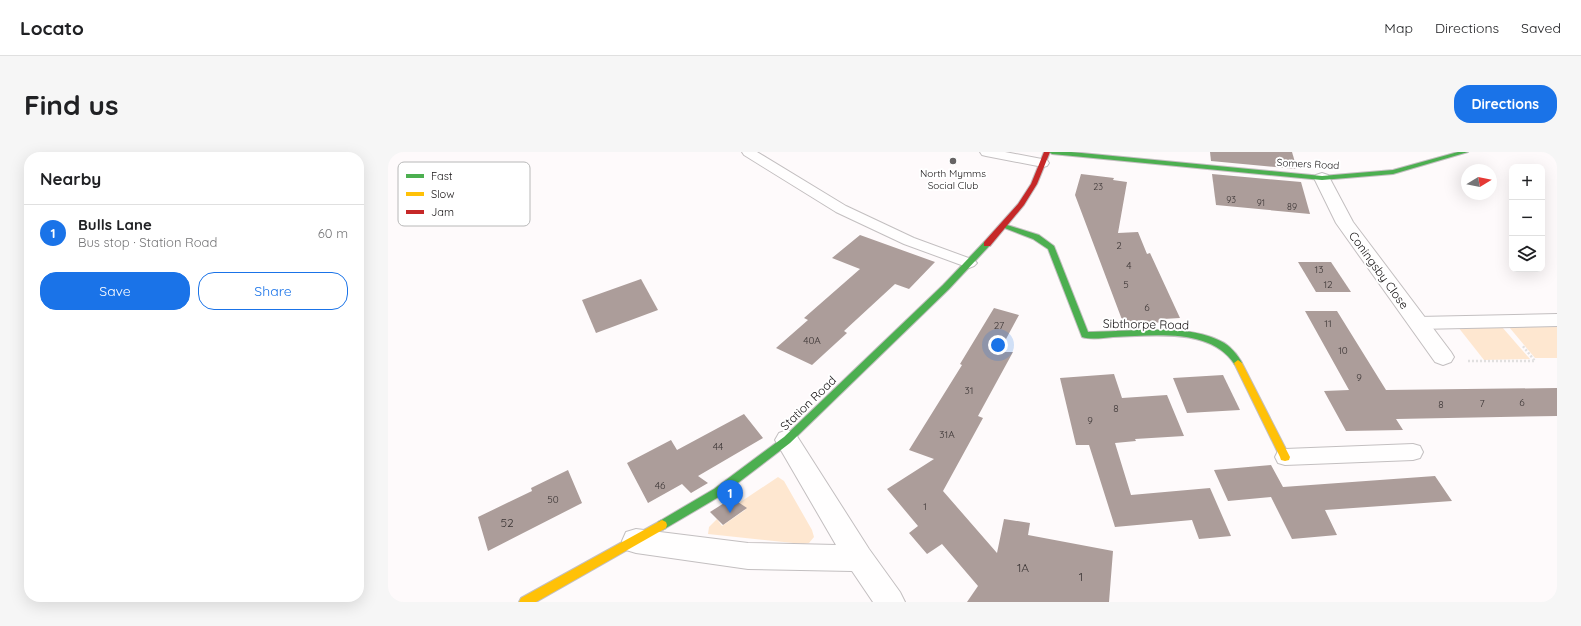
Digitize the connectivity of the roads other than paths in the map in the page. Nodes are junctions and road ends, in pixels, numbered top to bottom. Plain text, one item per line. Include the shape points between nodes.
1 (748, 152) edge
2 (986, 152) edge
3 (1052, 152) edge
4 (1465, 152) edge
5 (1045, 157) edge
6 (1322, 178) junction
7 (1004, 226) junction
8 (969, 263) junction
9 (1557, 320) edge
10 (1418, 323) junction
11 (1443, 357) road end
12 (787, 440) junction
13 (1413, 452) dead end
14 (1285, 457) joint
15 (636, 541) junction
16 (859, 558) junction
17 (525, 602) edge
18 (890, 602) edge

1 - 8 lane via 842,209 909,241
2 - 5 lane
3 - 6 street, Somers Road
4 - 6 street, Somers Road via 1393,172
5 - 7 street, Station Road via 1034,184
6 - 10 street, Coningsby Close via 1345,223
7 - 8 street, Station Road
7 - 14 street, Sibthorpe Road via 1036,237 1051,248 1085,336 1170,334 1203,337 1224,346 1236,360
8 - 12 street, Station Road
9 - 10 lane
10 - 11 street, Coningsby Close
12 - 15 street, Station Road via 718,492
12 - 16 street
13 - 14 lane
15 - 16 street via 748,556
15 - 17 street, Station Road
16 - 18 street

